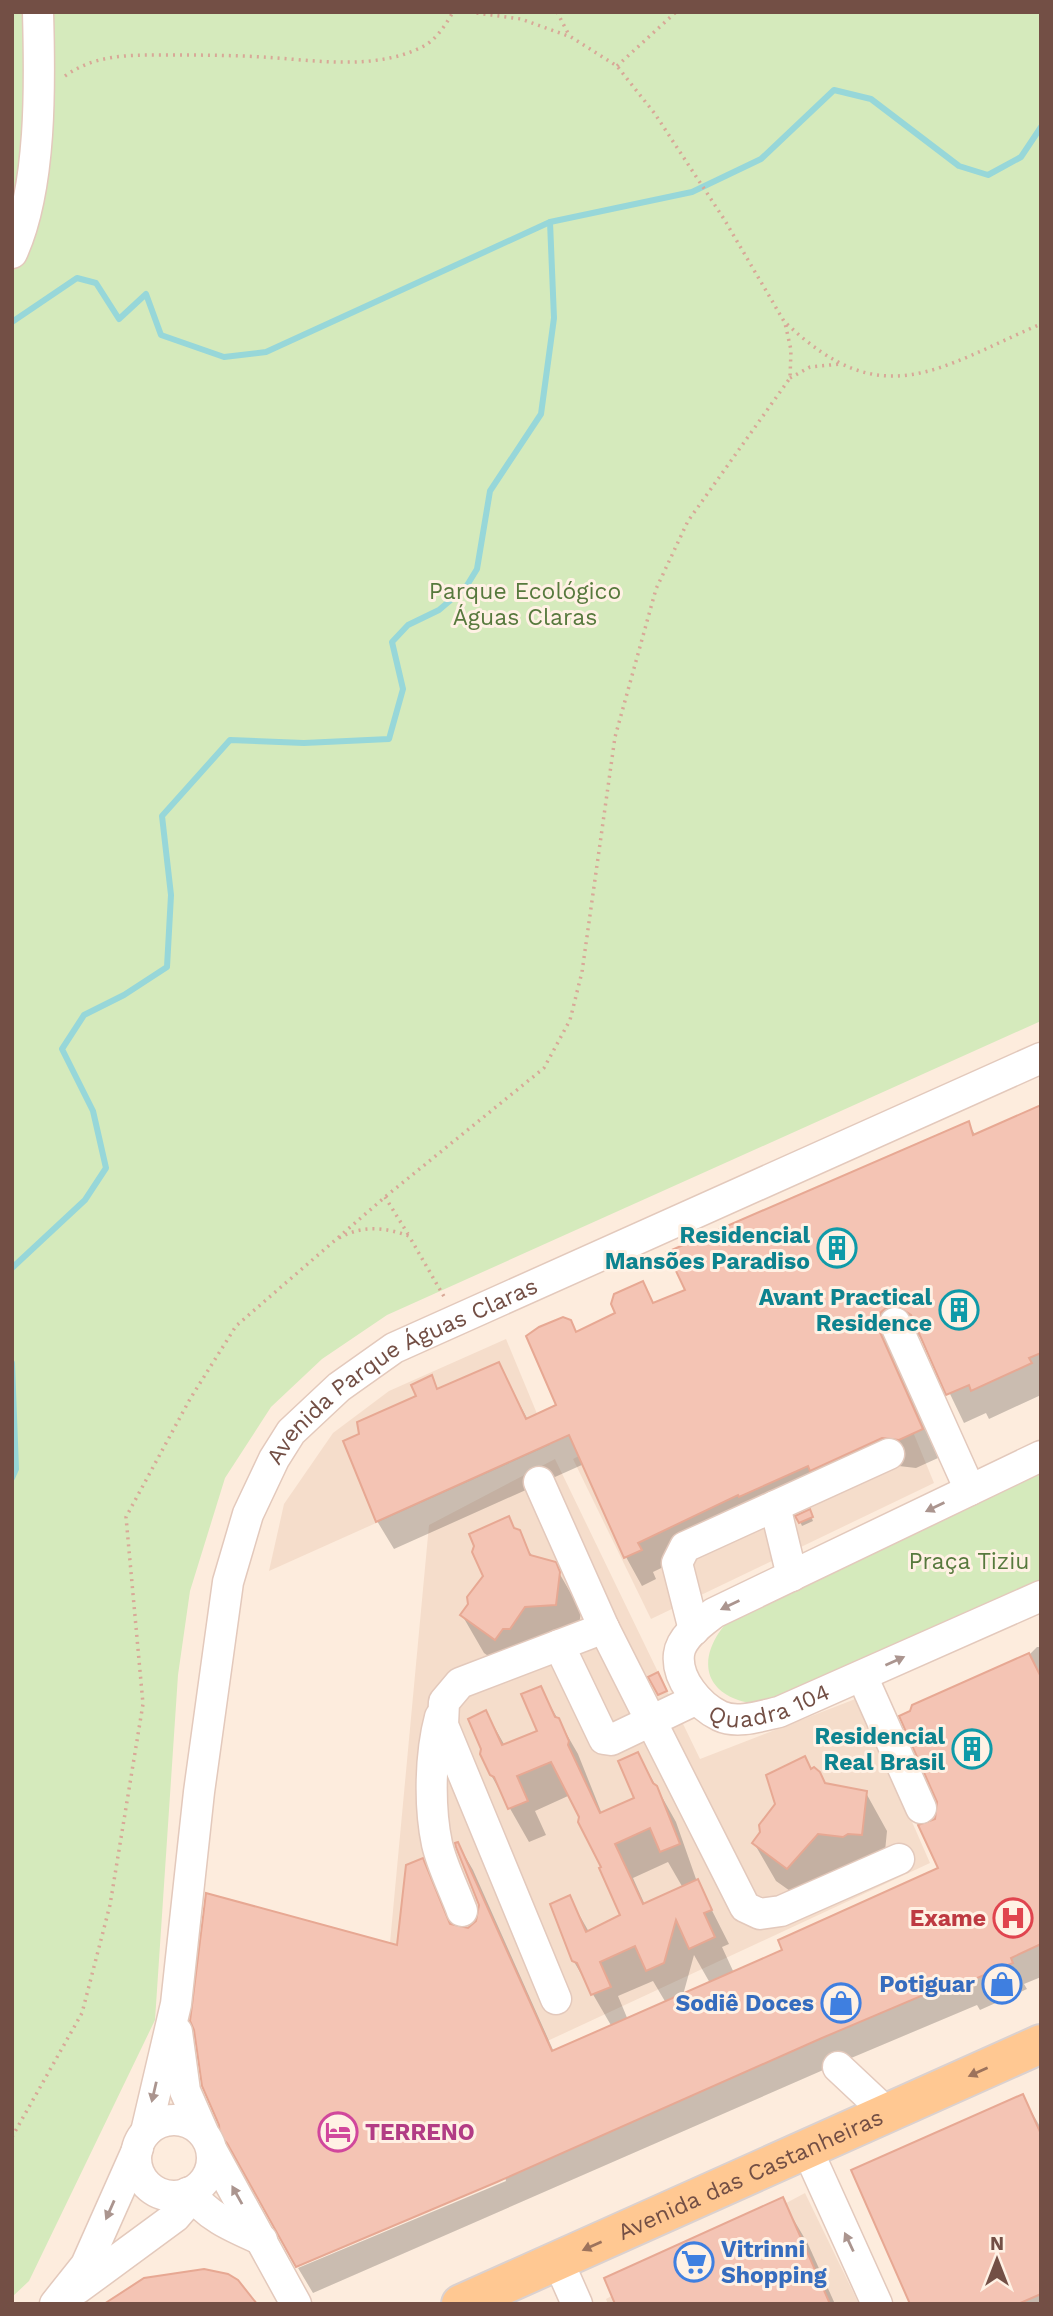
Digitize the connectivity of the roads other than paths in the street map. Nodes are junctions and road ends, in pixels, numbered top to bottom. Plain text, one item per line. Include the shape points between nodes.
1 (38, 12) edge
2 (12, 253) edge
3 (1041, 1058) edge
4 (895, 1323) dead end
5 (889, 1454) dead end
6 (1041, 1456) edge
7 (539, 1482) dead end
8 (970, 1490) junction
9 (775, 1506) junction
10 (792, 1576) junction
11 (1041, 1596) edge
12 (604, 1628) junction
13 (694, 1630) junction
14 (559, 1645) junction
15 (672, 1659) junction
16 (862, 1676) junction
17 (631, 1677) junction
18 (691, 1702) junction
19 (442, 1710) junction
20 (651, 1719) junction
21 (920, 1808) dead end
22 (898, 1859) dead end
23 (462, 1911) dead end
24 (556, 1999) dead end
25 (176, 2004) junction
26 (1041, 2044) edge
27 (838, 2067) dead end
28 (887, 2113) junction
29 (142, 2140) junction
30 (207, 2141) junction
31 (807, 2149) junction
32 (189, 2193) junction
33 (262, 2240) junction
34 (558, 2261) junction
35 (56, 2304) edge
36 (296, 2304) edge
37 (461, 2304) edge
38 (577, 2304) edge
39 (877, 2304) edge

1 - 2 street via 36,143
3 - 25 street, Avenida Parque Águas Claras via 394,1348 339,1387 291,1432 248,1514 228,1582
4 - 8 street
5 - 9 street
6 - 8 street
7 - 12 street
8 -> 10 street
9 - 10 street
9 - 13 street via 695,1541 679,1555 677,1563
10 -> 13 street via 714,1613
16 -> 11 street, Quadra 104
12 - 14 street
12 - 17 street
13 - 15 street
14 - 19 street via 460,1684
14 - 20 street via 604,1739 611,1740
15 - 17 street
15 - 18 street, Quadra 104
16 - 18 street, Quadra 104 via 779,1713 744,1719 721,1716
16 - 21 street
17 - 20 street
18 - 20 street
19 - 23 street via 433,1743 437,1843
19 - 24 street via 443,1725
20 - 22 street via 720,1861 745,1907 754,1913 781,1910
25 -> 29 street, Avenida Parque Águas Claras
25 - 30 street, Avenida Parque Águas Claras via 178,2058 185,2091
26 -> 28 main road, Avenida das Castanheiras
27 - 28 street
28 - 31 main road, Avenida das Castanheiras
29 - 30 street via 168,2120 192,2124
29 - 32 street via 136,2159 144,2181 164,2194
29 -> 35 street, Avenida Parque Águas Claras via 86,2265
30 - 32 street via 213,2161 206,2179
33 -> 30 street, Avenida Parque Águas Claras
31 -> 34 main road, Avenida das Castanheiras
39 -> 31 street
32 - 33 street via 232,2227
32 - 35 street, Avenida Parque Águas Claras via 175,2217
33 - 36 street, Avenida Parque Águas Claras
34 - 37 main road, Avenida das Castanheiras
34 - 38 street

